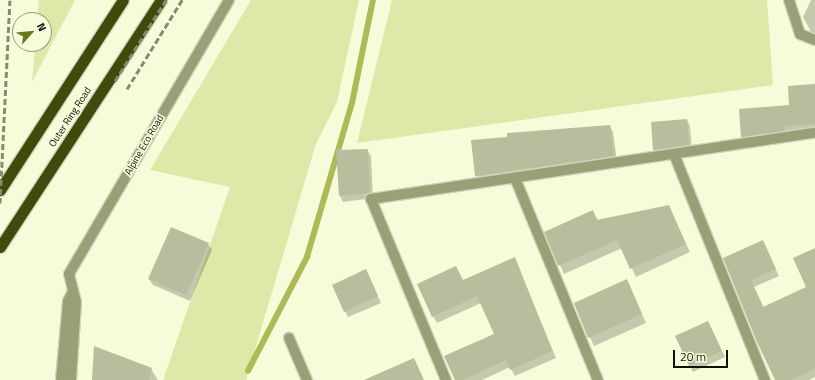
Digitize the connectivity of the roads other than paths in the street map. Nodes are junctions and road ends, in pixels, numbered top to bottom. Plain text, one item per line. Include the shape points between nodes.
1 (123, 0) edge
2 (161, 0) edge
3 (229, 0) edge
4 (789, 0) edge
5 (815, 40) edge
6 (815, 133) edge
7 (674, 154) junction
8 (515, 178) junction
9 (0, 190) edge
10 (0, 247) edge
11 (72, 293) junction
12 (289, 338) dead end
13 (61, 380) edge
14 (71, 380) edge
15 (307, 380) edge
16 (446, 380) edge
17 (598, 380) edge
18 (765, 380) edge

1 - 9 highway, Outer Ring Road
2 - 10 highway, Outer Ring Road
3 - 11 street, Alpine Eco Road via 69,274
4 - 5 street via 800,34
6 - 7 street
7 - 8 street
7 - 18 street
8 - 16 street via 371,199
8 - 17 street
11 - 13 street, Alpine Eco Road via 68,301
11 - 14 street, Alpine Eco Road via 76,306
12 - 15 street

